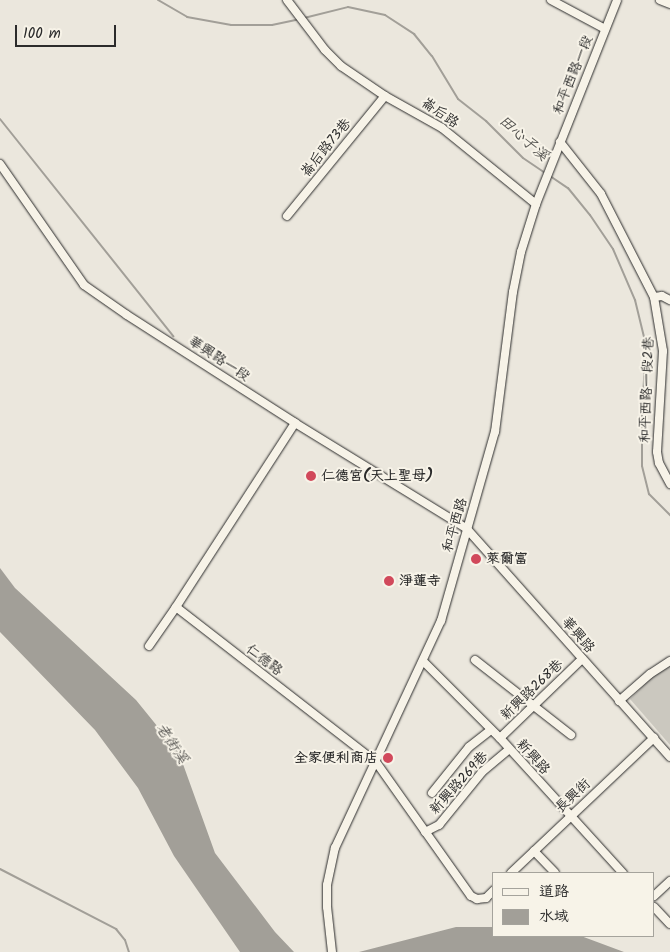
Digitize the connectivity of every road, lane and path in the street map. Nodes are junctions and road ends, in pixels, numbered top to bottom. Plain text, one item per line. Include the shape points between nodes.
1 (287, 0) edge
2 (552, 0) edge
3 (617, 0) edge
4 (660, 0) edge
5 (670, 4) edge
6 (605, 29) junction
7 (385, 96) junction
8 (560, 142) junction
9 (0, 164) edge
10 (542, 189) joint
11 (536, 204) junction
12 (287, 216) dead end
13 (654, 297) junction
14 (670, 300) edge
15 (295, 423) junction
16 (670, 484) edge
17 (467, 530) junction
18 (176, 607) junction
19 (149, 646) dead end
20 (582, 659) junction
21 (475, 660) dead end
22 (670, 660) edge
23 (423, 661) junction
24 (619, 701) junction
25 (534, 705) junction
26 (491, 730) junction
27 (571, 735) dead end
28 (500, 738) junction
29 (654, 738) junction
30 (509, 749) junction
31 (670, 757) edge
32 (376, 762) junction
33 (432, 793) dead end
34 (570, 816) junction
35 (425, 832) junction
36 (534, 851) junction
37 (512, 872) edge
38 (554, 872) edge
39 (621, 872) edge
40 (670, 881) edge
41 (492, 892) edge
42 (655, 895) edge
43 (655, 908) edge
44 (670, 924) edge
45 (332, 952) edge

1 - 7 street, 崙后路 via 341,66
2 - 6 street
3 - 6 street, 和平西路一段
4 - 5 street
6 - 8 street, 和平西路一段
7 - 11 street, 崙后路 via 442,128
7 - 12 street, 崙后路73巷
8 - 10 street, 和平西路一段
8 - 13 street, 和平西路一段2巷 via 601,194
9 - 15 street, 華興路一段 via 84,285
10 - 11 street, 和平西路
11 - 17 street, 和平西路 via 513,292 495,432
13 - 14 street
13 - 16 street, 和平西路一段2巷 via 663,351 657,452
15 - 17 street, 華興路一段
15 - 18 street
17 - 20 street, 華興路
17 - 23 street, 和平西路 via 441,621
18 - 19 street
18 - 32 street, 仁德路
20 - 24 street, 華興路
20 - 25 street, 新興路268巷
21 - 25 street
22 - 24 street
23 - 26 street, 新興路
23 - 32 street, 和平西路
24 - 29 street, 華興路
25 - 27 street
25 - 28 street, 新興路268巷
26 - 28 street, 新興路
26 - 33 street via 469,747
28 - 30 street, 新興路
29 - 31 street, 華興路
29 - 34 street, 長興街
30 - 34 street, 新興路
30 - 35 street, 新興路269巷 via 482,772 439,825
32 - 35 street, 仁德路
32 - 45 street, 和平西路 via 335,848 327,885
34 - 36 street, 長興街
34 - 39 street, 新興路
35 - 41 street, 仁德路 via 471,896 486,898
36 - 37 street, 長興街
36 - 38 street
40 - 42 street
43 - 44 street

